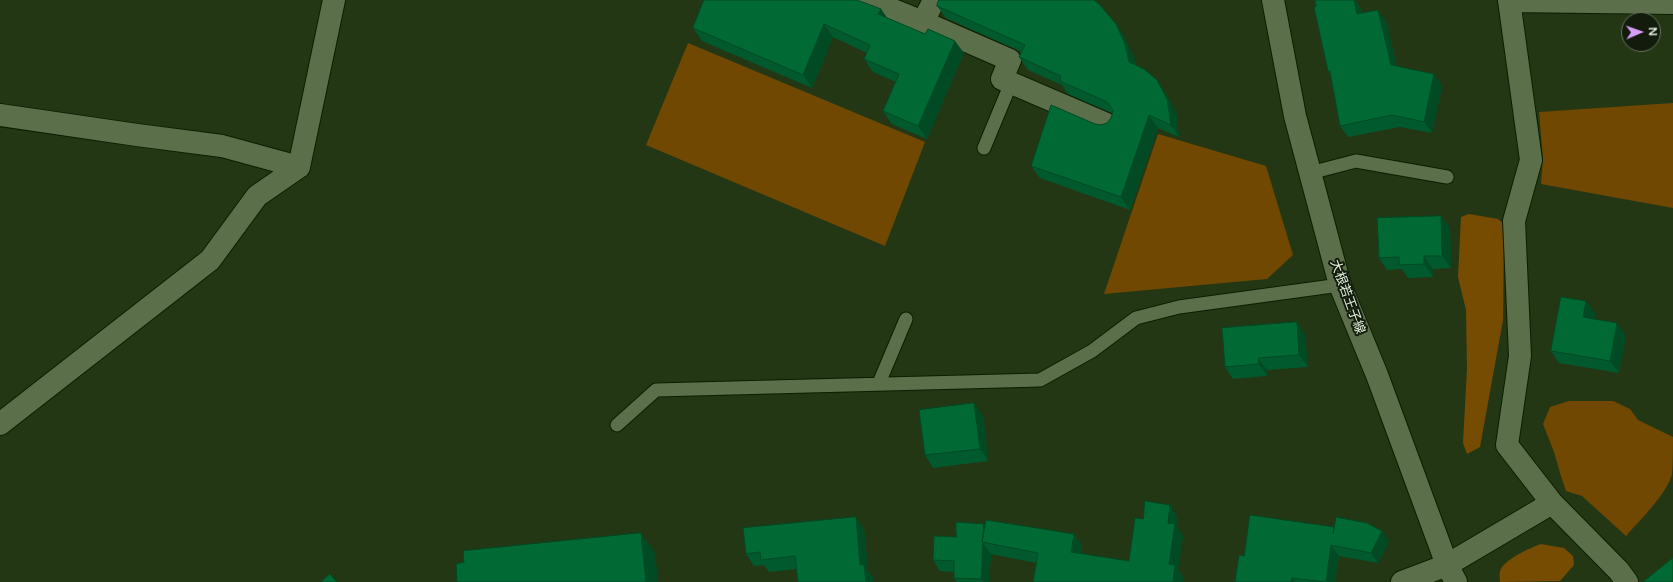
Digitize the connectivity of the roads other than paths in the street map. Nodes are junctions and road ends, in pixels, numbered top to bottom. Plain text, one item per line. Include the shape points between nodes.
1 (334, 0) edge
2 (868, 0) edge
3 (934, 0) edge
4 (1273, 0) edge
5 (1509, 1) edge
6 (1585, 1) edge
7 (1673, 3) edge
8 (923, 22) junction
9 (1011, 83) junction
10 (0, 115) edge
11 (1109, 125) edge
12 (984, 148) dead end
13 (299, 167) junction
14 (1310, 173) junction
15 (1448, 177) dead end
16 (1340, 285) junction
17 (906, 319) dead end
18 (878, 383) junction
19 (0, 424) edge
20 (617, 425) dead end
21 (1552, 503) junction
22 (1452, 573) edge
23 (1402, 582) edge
24 (1627, 582) edge

1 - 13 street
2 - 8 street
3 - 8 street
4 - 14 street, 大根若王子線 via 1295,116
5 - 6 street
5 - 21 street via 1531,160 1514,221 1520,356 1507,445
6 - 7 street
8 - 9 street via 1010,60 1002,79
9 - 11 street
9 - 12 lane
10 - 13 street via 222,146
13 - 19 street via 257,196 210,260
14 - 15 lane via 1356,161
14 - 16 street, 大根若王子線
16 - 18 lane via 1179,307 1136,318 1092,350 1040,380
16 - 22 street, 大根若王子線
17 - 18 lane
18 - 20 lane via 656,390
21 - 22 street
21 - 24 street
22 - 23 street

